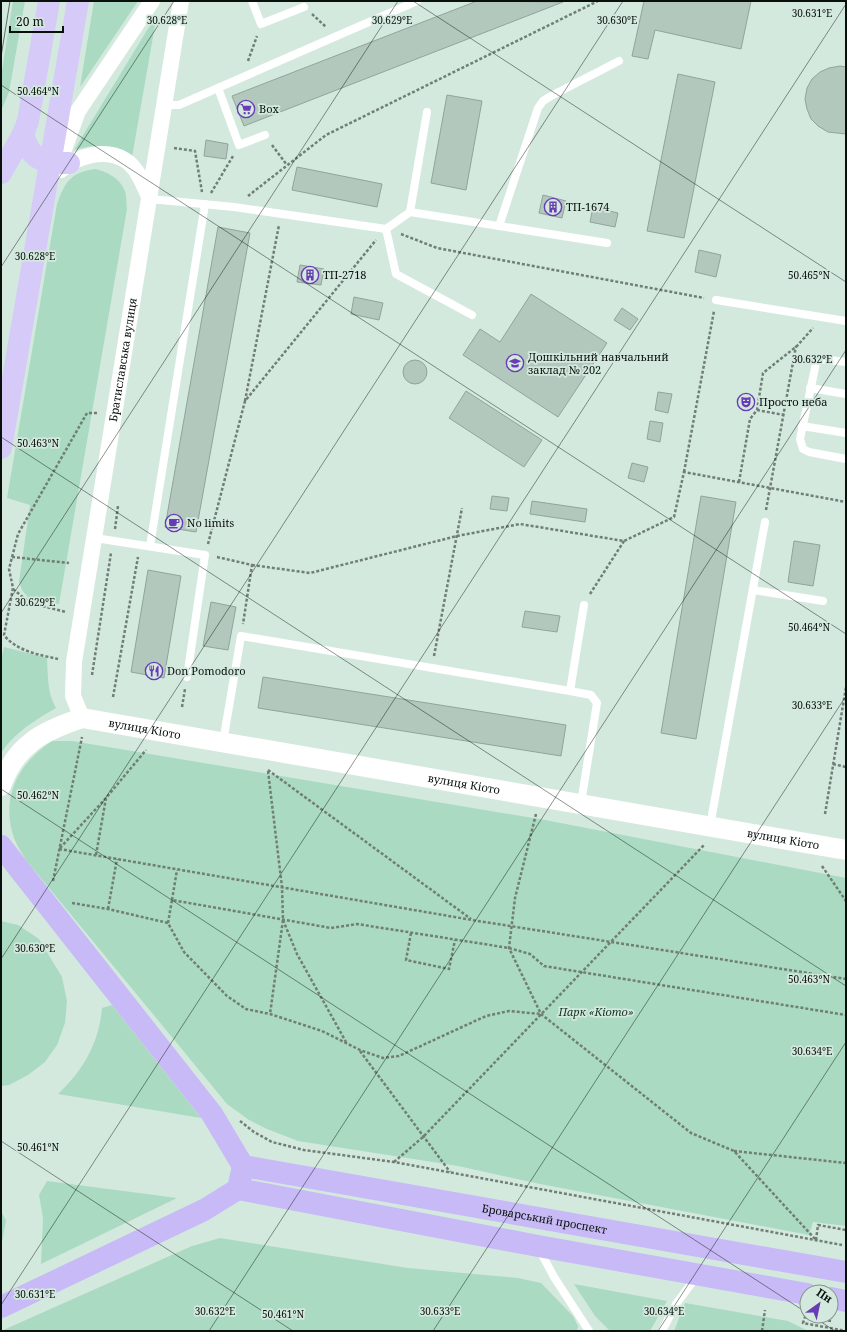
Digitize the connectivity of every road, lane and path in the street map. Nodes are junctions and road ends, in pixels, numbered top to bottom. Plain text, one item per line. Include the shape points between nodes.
1 (49, 1) edge
2 (78, 1) edge
3 (152, 1) edge
4 (181, 1) edge
5 (252, 1) edge
6 (417, 1) edge
7 (598, 1) edge
8 (304, 7) joint
9 (261, 24) junction
10 (336, 36) junction
11 (619, 61) dead end
12 (242, 77) junction
13 (218, 88) junction
14 (164, 105) junction
15 (427, 112) dead end
16 (23, 134) junction
17 (265, 135) joint
18 (239, 145) junction
19 (173, 148) dead end
20 (287, 165) junction
21 (57, 168) junction
22 (1, 173) edge
23 (150, 199) junction
24 (205, 204) junction
25 (234, 207) junction
26 (410, 212) junction
27 (281, 215) junction
28 (500, 226) junction
29 (386, 229) junction
30 (607, 243) dead end
31 (716, 300) junction
32 (472, 315) dead end
33 (823, 317) junction
34 (846, 321) edge
35 (796, 346) junction
36 (846, 362) edge
37 (810, 388) junction
38 (846, 394) edge
39 (245, 401) junction
40 (757, 410) junction
41 (784, 415) junction
42 (802, 426) junction
43 (846, 433) edge
44 (1, 448) edge
45 (846, 459) edge
46 (684, 472) junction
47 (739, 482) junction
48 (770, 488) junction
49 (846, 502) edge
50 (462, 508) dead end
51 (765, 522) joint
52 (457, 536) junction
53 (95, 538) junction
54 (624, 540) junction
55 (140, 544) junction
56 (150, 546) junction
57 (205, 555) junction
58 (12, 557) dead end
59 (69, 563) dead end
60 (252, 565) junction
61 (753, 590) junction
62 (823, 601) dead end
63 (584, 604) joint
64 (61, 612) dead end
65 (241, 636) junction
66 (53, 658) dead end
67 (432, 668) junction
68 (187, 677) joint
69 (846, 687) edge
70 (570, 691) junction
71 (113, 697) dead end
72 (182, 707) dead end
73 (82, 718) junction
74 (82, 740) dead end
75 (223, 742) junction
76 (146, 750) dead end
77 (833, 764) junction
78 (846, 766) edge
79 (1, 786) edge
80 (106, 798) junction
81 (581, 803) junction
82 (536, 814) dead end
83 (825, 814) dead end
84 (707, 835) junction
85 (1, 846) edge
86 (59, 849) junction
87 (846, 850) edge
88 (96, 855) junction
89 (117, 859) junction
90 (822, 866) dead end
91 (177, 870) junction
92 (51, 887) dead end
93 (282, 887) junction
94 (172, 900) junction
95 (846, 901) edge
96 (69, 902) dead end
97 (108, 909) junction
98 (283, 920) junction
99 (472, 920) junction
100 (168, 923) junction
101 (512, 925) junction
102 (412, 933) junction
103 (455, 940) junction
104 (612, 941) junction
105 (509, 948) junction
106 (583, 972) junction
107 (846, 979) edge
108 (270, 1014) junction
109 (541, 1014) junction
110 (846, 1015) edge
111 (346, 1042) junction
112 (360, 1050) junction
113 (239, 1120) dead end
114 (423, 1137) junction
115 (734, 1151) junction
116 (394, 1162) junction
117 (846, 1163) edge
118 (244, 1166) junction
119 (450, 1172) junction
120 (238, 1189) junction
121 (846, 1230) edge
122 (816, 1240) junction
123 (842, 1244) dead end
124 (538, 1246) junction
125 (846, 1272) edge
126 (699, 1275) junction
127 (799, 1293) edge
128 (1, 1307) edge
129 (766, 1310) dead end
130 (808, 1324) edge
131 (838, 1330) edge
132 (589, 1331) edge
133 (662, 1331) edge
134 (762, 1331) edge
135 (846, 1331) edge

1 - 16 main road via 28,122
2 - 21 main road
3 - 21 street via 78,111
4 - 14 street, Братиславська вулиця
5 - 9 lane
6 - 10 lane
7 - 20 path via 326,135
8 - 9 lane
8 - 10 path
9 - 12 path
10 - 12 lane
11 - 28 lane via 543,101 538,108
12 - 13 lane
13 - 14 lane via 179,105
13 - 18 lane
14 - 23 street, Братиславська вулиця
15 - 26 lane
16 - 21 main road via 27,148 34,156
16 - 22 main road
17 - 18 lane
17 - 20 path
18 - 24 path
19 - 24 path via 195,151
20 - 25 path
21 - 23 street via 88,155 108,154 125,160 139,175
21 - 44 main road
23 - 24 lane
23 - 53 street, Братиславська вулиця
24 - 25 lane
24 - 56 lane
25 - 27 lane
26 - 28 lane
26 - 29 lane
27 - 29 lane
27 - 39 path
28 - 30 lane
29 - 31 path via 437,248
29 - 32 lane via 396,274
29 - 39 path
31 - 33 lane
31 - 46 path
33 - 34 lane
33 - 35 path
35 - 40 path via 763,373
35 - 41 path
36 - 37 lane via 819,359 814,368
37 - 38 lane
37 - 42 lane
39 - 57 path
40 - 41 path
40 - 47 path via 750,419
41 - 48 path
42 - 43 lane
42 - 45 lane via 800,439 803,449
46 - 47 path
46 - 54 path via 674,517
47 - 48 path
48 - 49 path
48 - 51 path
50 - 52 path
51 - 61 lane
52 - 54 path via 520,524
52 - 60 path via 310,573
52 - 67 path
53 - 55 lane
53 - 73 street, Братиславська вулиця via 74,662 73,696
54 - 63 path
55 - 56 lane
55 - 71 path
56 - 57 lane
57 - 60 path
57 - 68 lane
58 - 59 path
60 - 65 path
61 - 62 lane
61 - 84 lane
63 - 70 lane
64 - 66 path via 30,603 13,588 4,636 9,643 21,649
65 - 67 lane
65 - 75 lane
67 - 70 lane
68 - 72 path
69 - 77 path
70 - 81 lane via 591,695 597,702
73 - 75 street, вулиця Кіото
73 - 79 street via 54,727 32,740 15,759
74 - 86 path
75 - 81 street, вулиця Кіото
76 - 80 path
77 - 78 path
77 - 83 path
80 - 86 path
80 - 88 path
81 - 84 street, вулиця Кіото
82 - 101 path via 515,898
84 - 87 street, вулиця Кіото
84 - 104 path
85 - 118 highway via 212,1114
86 - 88 path
86 - 92 path
88 - 89 path
89 - 91 path
89 - 97 path
90 - 95 path
91 - 93 path
91 - 94 path
93 - 98 path
93 - 99 path
93 - 99 path via 268,770
94 - 98 path
94 - 100 path
96 - 97 path
97 - 100 path
98 - 102 path via 331,928 357,924
98 - 108 path
98 - 111 path via 297,954
99 - 101 path
100 - 108 path via 184,952 227,996 246,1009
101 - 104 path
101 - 105 path
102 - 103 path
102 - 103 path via 406,960 449,969
103 - 105 path
104 - 106 path
104 - 107 path
105 - 106 path via 530,954 544,966
105 - 109 path
106 - 109 path
106 - 110 path
108 - 111 path via 322,1031
109 - 112 path via 508,1011 486,1016 399,1056 383,1058
109 - 114 path
109 - 115 path via 691,1134
111 - 112 path
112 - 114 path
113 - 116 path via 272,1142 304,1150
114 - 116 path
114 - 119 path
115 - 117 path
115 - 122 path
116 - 119 path
118 - 120 highway
118 - 125 highway, Броварський проспект
119 - 122 path
120 - 124 highway
120 - 128 highway via 204,1210
121 - 122 path via 818,1225
122 - 123 path
124 - 126 highway
124 - 132 lane via 554,1277
126 - 127 highway
126 - 133 lane via 676,1304
129 - 134 path
130 - 131 path
131 - 135 path

